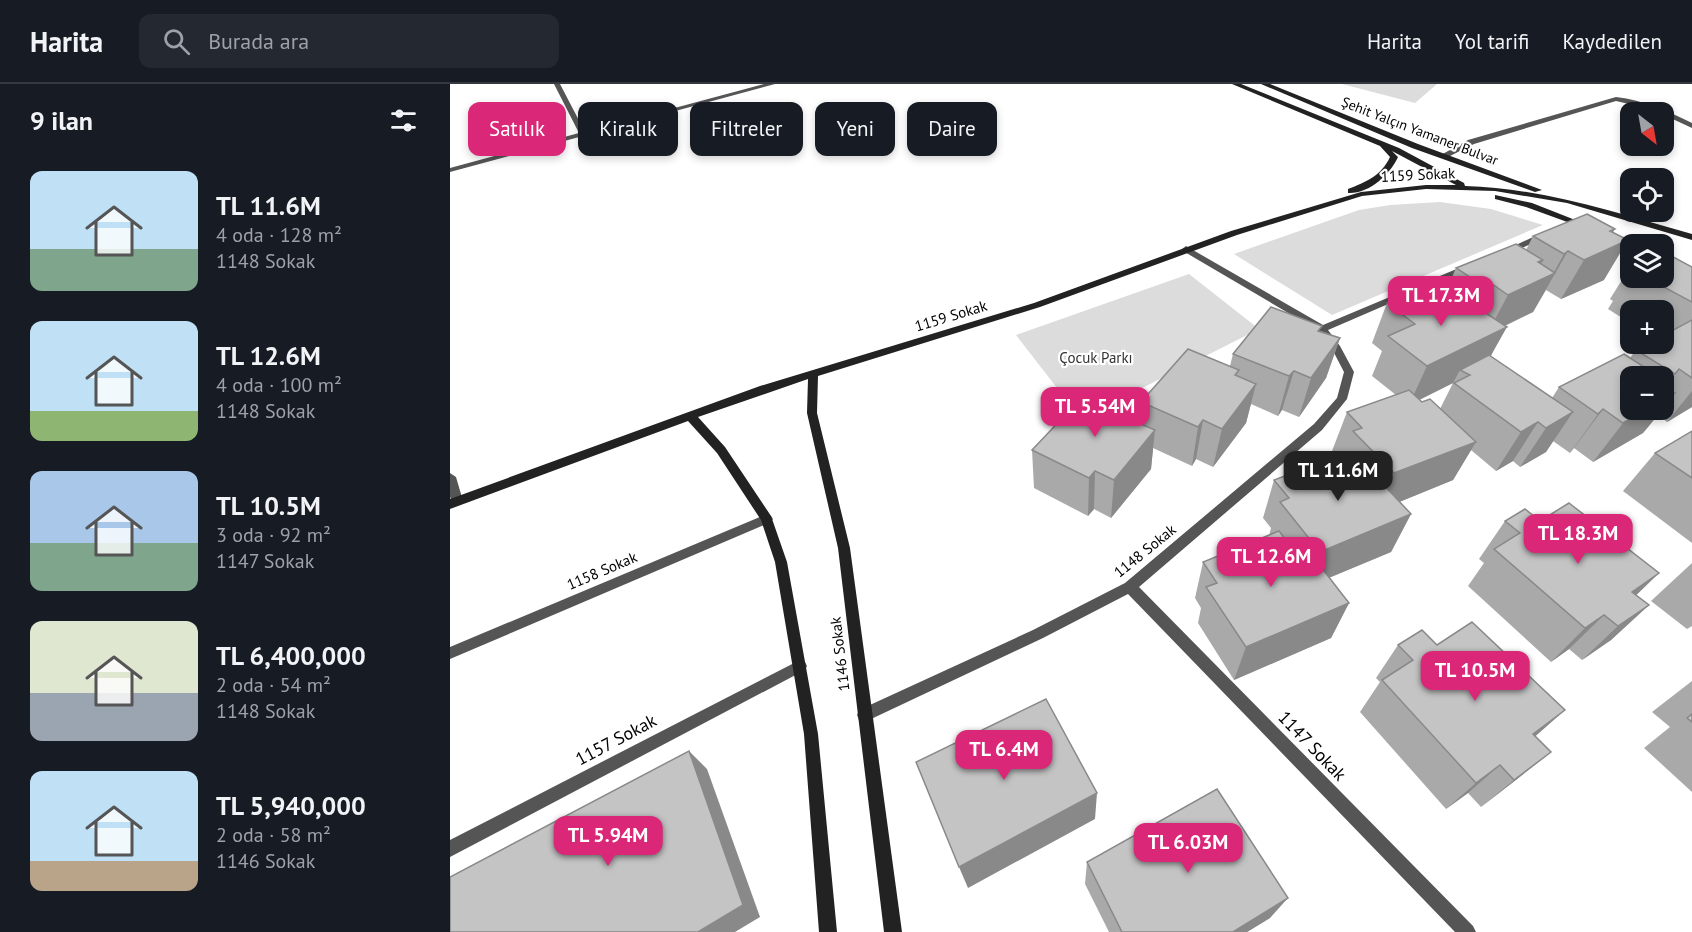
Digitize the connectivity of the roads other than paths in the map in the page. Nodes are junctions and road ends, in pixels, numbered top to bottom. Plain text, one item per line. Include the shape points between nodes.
1 (556, 84) edge
2 (772, 84) edge
3 (1238, 84) edge
4 (1264, 84) edge
5 (678, 109) edge
6 (578, 125) edge
7 (1692, 126) edge
8 (578, 135) edge
9 (1380, 144) junction
10 (1443, 156) junction
11 (450, 170) edge
12 (1467, 189) junction
13 (1568, 201) junction
14 (1312, 207) junction
15 (1590, 228) edge
16 (1553, 231) edge
17 (1600, 233) edge
18 (1692, 237) edge
19 (1620, 243) edge
20 (1186, 249) junction
21 (1498, 255) edge
22 (1476, 264) edge
23 (1322, 329) junction
24 (813, 374) junction
25 (690, 416) junction
26 (450, 477) edge
27 (453, 502) edge
28 (767, 519) junction
29 (1130, 587) junction
30 (450, 653) edge
31 (800, 666) junction
32 (864, 715) junction
33 (450, 849) edge
34 (828, 932) edge
35 (893, 932) edge
36 (1467, 932) edge

1 - 6 street
2 - 5 street
3 - 9 street
4 - 10 street, Şehit Yalçın Yamaner Bulvar
7 - 10 street via 1654,107 1616,99 1471,142
8 - 11 street
9 - 12 street
9 - 14 street via 1394,157 1389,170 1371,182
10 - 13 street, Şehit Yalçın Yamaner Bulvar
12 - 13 street, 1159 Sokak via 1495,189
12 - 14 street, 1159 Sokak via 1426,187 1361,194
12 - 15 street, 1159 Sokak via 1529,205
13 - 18 street, 1159 Sokak
14 - 20 street, 1159 Sokak
16 - 21 street
17 - 19 street
20 - 23 street, 1148 Sokak
20 - 24 street, 1159 Sokak via 1037,305
22 - 23 street
23 - 29 street, 1148 Sokak via 1349,372 1342,399 1318,427
24 - 25 street, 1159 Sokak
24 - 32 street, 1146 Sokak via 812,413 844,548
25 - 27 street, 1159 Sokak
25 - 28 street via 721,450
26 - 27 street
28 - 30 street, 1158 Sokak
28 - 31 street via 781,562
29 - 32 street, 1148 Sokak
29 - 36 street, 1147 Sokak
31 - 33 street, 1157 Sokak
31 - 34 street via 811,734
32 - 35 street, 1146 Sokak

